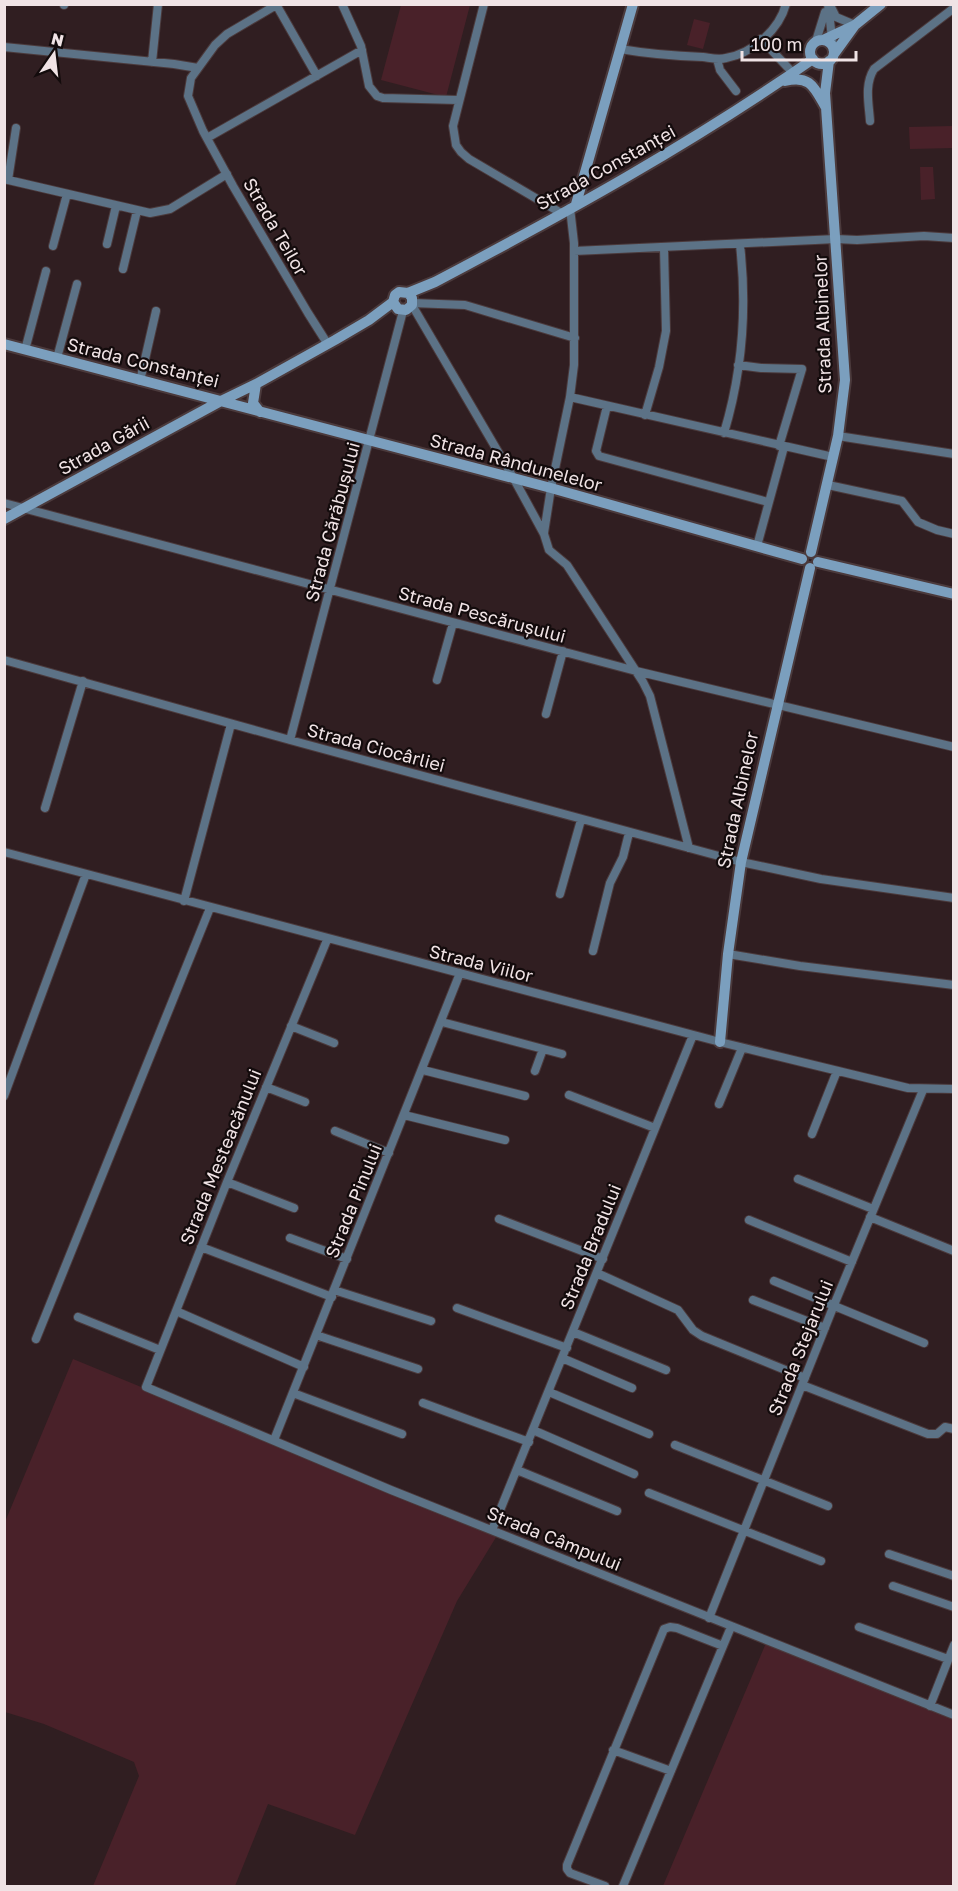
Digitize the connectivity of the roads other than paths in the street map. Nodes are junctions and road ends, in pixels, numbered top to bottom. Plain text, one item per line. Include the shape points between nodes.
1 (158, 4) edge
2 (342, 4) edge
3 (483, 4) edge
4 (633, 4) edge
5 (786, 4) edge
6 (828, 4) edge
7 (881, 4) edge
8 (278, 5) edge
9 (954, 8) edge
10 (855, 25) junction
11 (761, 39) junction
12 (827, 46) junction
13 (4, 47) edge
14 (620, 49) junction
15 (362, 50) junction
16 (717, 59) junction
17 (814, 60) junction
18 (152, 62) junction
19 (198, 68) junction
20 (793, 73) junction
21 (317, 76) junction
22 (779, 83) junction
23 (736, 91) dead end
24 (825, 93) junction
25 (459, 100) junction
26 (826, 108) junction
27 (870, 121) dead end
28 (16, 128) dead end
29 (207, 138) junction
30 (586, 167) junction
31 (227, 174) junction
32 (6, 180) edge
33 (606, 188) junction
34 (67, 194) junction
35 (116, 206) junction
36 (569, 208) junction
37 (137, 211) junction
38 (954, 238) edge
39 (836, 239) junction
40 (107, 244) dead end
41 (740, 245) junction
42 (53, 246) dead end
43 (664, 248) junction
44 (574, 251) junction
45 (123, 269) dead end
46 (46, 271) dead end
47 (77, 284) dead end
48 (406, 303) junction
49 (156, 311) dead end
50 (575, 338) junction
51 (327, 343) junction
52 (4, 344) edge
53 (25, 350) junction
54 (57, 358) junction
55 (737, 368) junction
56 (140, 381) junction
57 (256, 384) junction
58 (570, 397) junction
59 (219, 402) junction
60 (607, 406) junction
61 (260, 412) junction
62 (645, 415) junction
63 (724, 433) junction
64 (838, 436) junction
65 (370, 442) junction
66 (782, 446) junction
67 (954, 454) edge
68 (834, 457) junction
69 (514, 479) junction
70 (828, 484) junction
71 (551, 488) junction
72 (768, 502) junction
73 (4, 503) edge
74 (26, 508) junction
75 (4, 519) edge
76 (544, 534) junction
77 (954, 534) edge
78 (757, 546) junction
79 (807, 555) junction
80 (814, 565) junction
81 (331, 590) junction
82 (954, 594) edge
83 (453, 623) junction
84 (563, 651) junction
85 (4, 660) edge
86 (636, 671) junction
87 (437, 680) dead end
88 (83, 681) junction
89 (776, 706) junction
90 (546, 714) dead end
91 (231, 724) junction
92 (290, 740) junction
93 (954, 747) edge
94 (45, 808) dead end
95 (580, 820) junction
96 (629, 833) junction
97 (688, 848) junction
98 (4, 852) edge
99 (741, 862) junction
100 (86, 874) junction
101 (560, 894) dead end
102 (954, 898) edge
103 (184, 901) junction
104 (210, 908) junction
105 (327, 939) junction
106 (593, 951) dead end
107 (728, 954) junction
108 (460, 974) junction
109 (954, 985) edge
110 (441, 1022) junction
111 (291, 1026) junction
112 (693, 1035) junction
113 (720, 1042) junction
114 (334, 1043) dead end
115 (742, 1048) junction
116 (543, 1049) junction
117 (561, 1054) dead end
118 (423, 1070) junction
119 (535, 1071) dead end
120 (837, 1071) junction
121 (266, 1087) junction
122 (954, 1089) edge
123 (923, 1090) junction
124 (569, 1095) dead end
125 (4, 1096) edge
126 (525, 1096) dead end
127 (305, 1102) dead end
128 (719, 1104) dead end
129 (404, 1115) junction
130 (655, 1128) junction
131 (334, 1131) dead end
132 (812, 1134) dead end
133 (505, 1140) dead end
134 (389, 1153) junction
135 (798, 1179) dead end
136 (227, 1182) junction
137 (294, 1208) dead end
138 (872, 1213) junction
139 (499, 1219) dead end
140 (749, 1220) dead end
141 (290, 1238) dead end
142 (201, 1247) junction
143 (954, 1251) edge
144 (603, 1259) junction
145 (346, 1260) junction
146 (852, 1262) junction
147 (597, 1273) junction
148 (774, 1281) dead end
149 (333, 1294) junction
150 (753, 1300) dead end
151 (834, 1305) junction
152 (457, 1308) dead end
153 (176, 1311) junction
154 (78, 1317) dead end
155 (431, 1321) dead end
156 (825, 1328) junction
157 (573, 1332) junction
158 (316, 1335) junction
159 (36, 1339) dead end
160 (924, 1343) dead end
161 (567, 1348) junction
162 (160, 1350) junction
163 (562, 1358) junction
164 (304, 1367) junction
165 (418, 1369) dead end
166 (666, 1370) dead end
167 (804, 1381) junction
168 (146, 1387) joint
169 (632, 1388) dead end
170 (549, 1392) junction
171 (293, 1393) junction
172 (423, 1403) dead end
173 (954, 1429) edge
174 (533, 1430) junction
175 (402, 1434) dead end
176 (649, 1434) dead end
177 (274, 1440) junction
178 (529, 1442) junction
179 (675, 1445) dead end
180 (517, 1470) junction
181 (634, 1474) dead end
182 (764, 1480) junction
183 (649, 1493) dead end
184 (828, 1506) dead end
185 (617, 1511) dead end
186 (492, 1530) junction
187 (744, 1530) junction
188 (889, 1554) dead end
189 (821, 1561) dead end
190 (954, 1576) edge
191 (893, 1586) dead end
192 (954, 1607) edge
193 (709, 1618) junction
194 (731, 1627) junction
195 (859, 1627) dead end
196 (954, 1645) edge
197 (723, 1646) junction
198 (948, 1659) junction
199 (930, 1706) junction
200 (954, 1715) edge
201 (613, 1750) junction
202 (671, 1771) junction
203 (605, 1887) edge
204 (623, 1887) edge

1 - 18 street
2 - 15 street
3 - 25 street
4 - 14 street
5 - 11 street via 777,25
6 - 10 street via 836,17
6 - 12 street, Strada Albinelor
6 - 12 street
7 - 10 street
8 - 19 street via 227,34
8 - 21 street
9 - 27 street via 874,69 868,87
10 - 12 street
10 - 12 street
11 - 16 street via 741,53
11 - 20 street
12 - 17 street via 822,63
12 - 17 street via 810,51
12 - 24 street, Strada Albinelor
13 - 18 street
14 - 16 street via 668,57
14 - 30 street
15 - 21 street
15 - 25 street via 369,87 377,96
16 - 23 street via 720,70
17 - 20 street, Strada Constanței
17 - 24 street, Strada Albinelor
18 - 19 street
19 - 29 street via 189,84 188,96
20 - 22 street, Strada Constanței
21 - 29 street
22 - 26 street via 807,81
22 - 33 street, Strada Constanței
24 - 26 street, Strada Albinelor
25 - 36 street via 453,136 461,152
26 - 39 street, Strada Albinelor
28 - 32 street
29 - 31 street
30 - 33 street via 590,181
30 - 36 street
31 - 37 street, Strada Teilor via 171,209
31 - 51 street, Strada Teilor
32 - 34 street, Strada Teilor
33 - 36 street, Strada Constanței
34 - 35 street, Strada Teilor
34 - 42 street
35 - 37 street, Strada Teilor
35 - 40 street
36 - 44 street
36 - 48 street, Strada Constanței via 435,282
37 - 45 street
38 - 39 street
39 - 41 street
39 - 64 street, Strada Albinelor via 845,366
41 - 43 street
41 - 55 street via 744,308
43 - 44 street
43 - 62 street via 666,331
44 - 50 street
46 - 53 street
47 - 54 street
48 - 50 street via 465,306
48 - 51 street, Strada Constanței
48 - 65 street, Strada Cărăbușului
48 - 69 street
49 - 56 street
50 - 58 street
51 - 57 street, Strada Constanței
52 - 53 street, Strada Constanței
53 - 54 street, Strada Constanței
54 - 56 street, Strada Constanței
55 - 63 street
55 - 66 street via 802,369
56 - 59 street, Strada Constanței
57 - 59 street, Strada Constanței
57 - 61 street via 253,404
58 - 60 street
58 - 71 street
59 - 61 street, Strada Rândunelelor
59 - 74 street, Strada Gării
60 - 62 street
60 - 72 street via 596,452 599,456
61 - 65 street, Strada Rândunelelor
62 - 63 street
63 - 66 street
64 - 67 street
64 - 68 street, Strada Albinelor
65 - 69 street, Strada Rândunelelor
65 - 81 street, Strada Cărăbușului
66 - 68 street
66 - 72 street
68 - 70 street, Strada Albinelor
69 - 71 street, Strada Rândunelelor
69 - 76 street
70 - 77 street via 902,501 918,522
70 - 79 street, Strada Albinelor
71 - 76 street
71 - 78 street, Strada Rândunelelor
72 - 78 street
73 - 74 street, Strada Pescărușului
74 - 75 street, Strada Gării
74 - 81 street, Strada Pescărușului
76 - 86 street via 549,550 567,566
78 - 79 street, Strada Rândunelelor
79 - 80 street via 805,566
80 - 82 street
80 - 89 street, Strada Albinelor
81 - 83 street, Strada Pescărușului
81 - 92 street, Strada Cărăbușului
83 - 84 street, Strada Pescărușului
83 - 87 street
84 - 86 street, Strada Pescărușului
84 - 90 street
85 - 88 street, Strada Ciocârliei
86 - 89 street, Strada Pescărușului
86 - 97 street via 650,696
88 - 91 street, Strada Ciocârliei
88 - 94 street
89 - 93 street, Strada Pescărușului
89 - 99 street, Strada Albinelor
91 - 92 street, Strada Ciocârliei
91 - 103 street
92 - 95 street, Strada Ciocârliei
95 - 96 street, Strada Ciocârliei
95 - 101 street
96 - 97 street, Strada Ciocârliei
96 - 106 street via 610,883
97 - 99 street, Strada Ciocârliei
98 - 100 street, Strada Viilor
99 - 102 street, Strada Ciocârliei via 821,879
99 - 107 street, Strada Albinelor
100 - 103 street, Strada Viilor
100 - 125 street
103 - 104 street, Strada Viilor
104 - 105 street, Strada Viilor
104 - 159 street
105 - 108 street, Strada Viilor
105 - 111 street, Strada Mesteacănului
107 - 109 street
107 - 113 street, Strada Albinelor
108 - 110 street, Strada Pinului
108 - 112 street, Strada Viilor
110 - 116 street
110 - 118 street, Strada Pinului
111 - 114 street
111 - 121 street, Strada Mesteacănului
112 - 113 street, Strada Viilor
112 - 130 street, Strada Bradului
113 - 115 street, Strada Viilor
115 - 120 street, Strada Viilor
115 - 128 street
116 - 117 street
116 - 119 street
118 - 126 street
118 - 129 street, Strada Pinului
120 - 123 street, Strada Viilor
120 - 132 street
121 - 127 street
121 - 136 street, Strada Mesteacănului
122 - 123 street, Strada Viilor
123 - 138 street, Strada Stejarului
124 - 130 street
129 - 133 street
129 - 134 street, Strada Pinului
130 - 144 street, Strada Bradului
131 - 134 street
134 - 145 street, Strada Pinului
135 - 138 street
136 - 137 street
136 - 142 street, Strada Mesteacănului
138 - 143 street
138 - 146 street, Strada Stejarului
139 - 144 street
140 - 146 street
141 - 145 street
142 - 149 street
142 - 153 street, Strada Mesteacănului
144 - 147 street, Strada Bradului
145 - 149 street, Strada Pinului
146 - 151 street, Strada Stejarului
147 - 157 street, Strada Bradului
147 - 167 street via 678,1310 702,1336
148 - 151 street
149 - 155 street
149 - 158 street, Strada Pinului
150 - 156 street
151 - 156 street, Strada Stejarului
151 - 160 street
152 - 161 street
153 - 162 street, Strada Mesteacănului
153 - 164 street
154 - 162 street
156 - 167 street, Strada Stejarului
157 - 161 street, Strada Bradului
157 - 166 street
158 - 164 street, Strada Pinului
158 - 165 street
161 - 163 street, Strada Bradului
162 - 168 street, Strada Mesteacănului
163 - 169 street
163 - 170 street, Strada Bradului
164 - 171 street, Strada Pinului
167 - 173 street via 928,1434
167 - 182 street, Strada Stejarului
168 - 177 street, Strada Câmpului
170 - 174 street, Strada Bradului
170 - 176 street
171 - 175 street
171 - 177 street, Strada Pinului
172 - 178 street
174 - 178 street, Strada Bradului
174 - 181 street
177 - 186 street, Strada Câmpului
178 - 180 street, Strada Bradului
179 - 182 street
180 - 185 street
180 - 186 street, Strada Bradului
182 - 184 street
182 - 187 street, Strada Stejarului
183 - 187 street
186 - 193 street, Strada Câmpului
187 - 189 street
187 - 193 street, Strada Stejarului
188 - 190 street
191 - 192 street
193 - 194 street, Strada Câmpului
194 - 197 street
194 - 199 street, Strada Câmpului
195 - 198 street
196 - 198 street
197 - 201 street via 677,1628 664,1629
197 - 202 street
198 - 199 street
199 - 200 street, Strada Câmpului
201 - 202 street
201 - 203 street via 567,1865 570,1873
202 - 204 street

